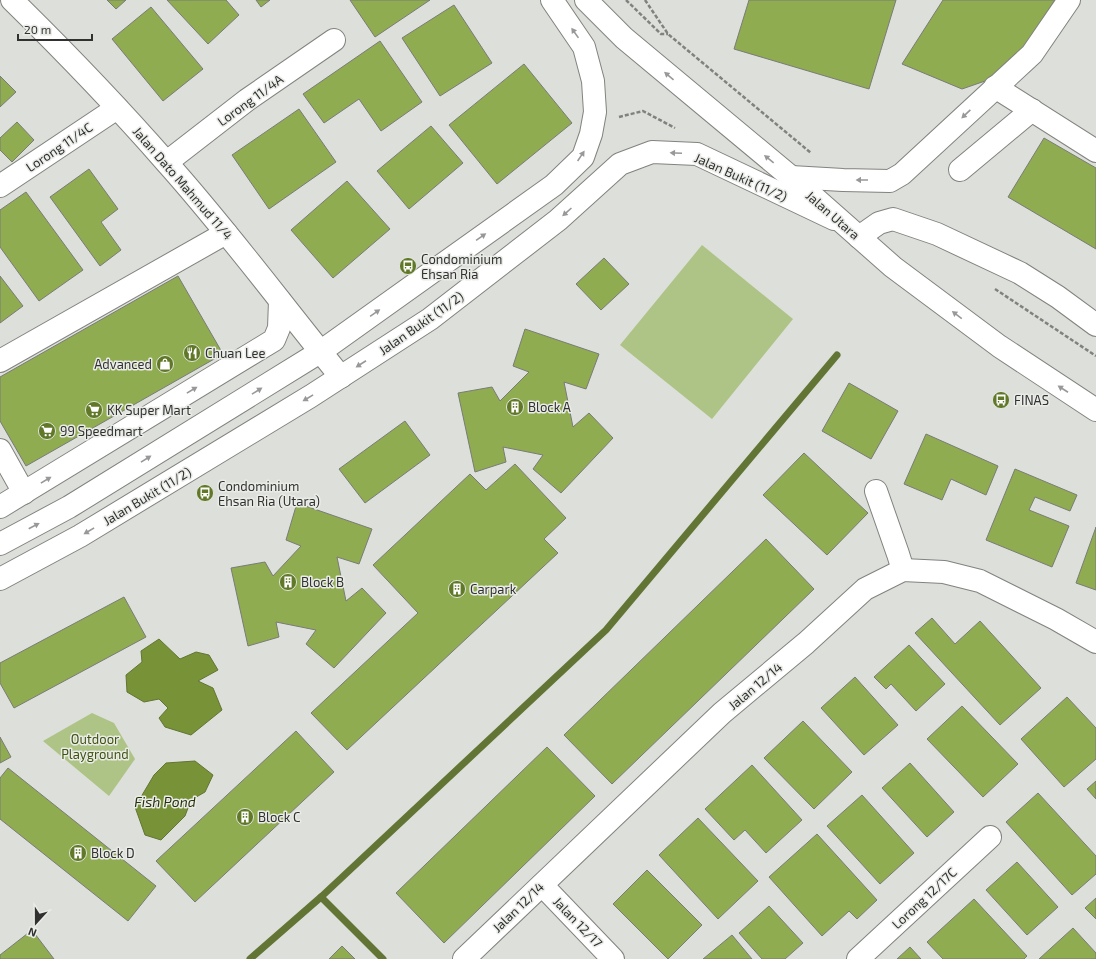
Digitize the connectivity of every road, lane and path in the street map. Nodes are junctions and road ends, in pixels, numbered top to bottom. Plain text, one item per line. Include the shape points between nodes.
1 (12, 0) edge
2 (552, 0) edge
3 (586, 0) edge
4 (626, 0) edge
5 (645, 0) edge
6 (1069, 0) edge
7 (334, 40) dead end
8 (995, 87) junction
9 (117, 108) junction
10 (1032, 110) junction
11 (618, 117) dead end
12 (680, 131) dead end
13 (1096, 151) edge
14 (167, 162) junction
15 (960, 170) dead end
16 (791, 177) junction
17 (0, 186) edge
18 (840, 222) junction
19 (226, 233) junction
20 (859, 237) junction
21 (280, 301) junction
22 (1096, 325) edge
23 (320, 352) junction
24 (0, 361) edge
25 (341, 377) junction
26 (1096, 410) edge
27 (0, 450) edge
28 (876, 491) dead end
29 (24, 493) junction
30 (0, 507) edge
31 (0, 544) edge
32 (903, 570) junction
33 (0, 579) edge
34 (1096, 642) edge
35 (990, 837) dead end
36 (542, 885) junction
37 (464, 959) edge
38 (613, 959) edge
39 (858, 959) edge

1 - 9 street, Jalan Dato Mahmud 11/4
23 -> 2 street via 554,185 582,157 591,134 595,112 593,81 584,47
16 -> 3 street, Jalan Utara via 624,38
4 - 5 path via 661,34 668,34
6 - 8 street via 1032,54
7 - 14 street, Lorong 11/4A via 247,100
8 - 10 street
8 -> 16 street via 902,174 890,181
9 - 14 street, Jalan Dato Mahmud 11/4
9 - 17 street, Lorong 11/4C
10 - 13 street
10 - 15 street
11 - 12 path via 643,111
14 - 19 street, Jalan Dato Mahmud 11/4
16 - 18 street, Jalan Utara
18 - 20 street, Jalan Utara
18 -> 25 street, Jalan Bukit (11/2) via 697,154 652,152 620,164 558,220 487,276 430,319
19 - 21 street, Jalan Dato Mahmud 11/4
19 - 24 street
20 - 22 street via 879,223 893,218 938,234 1020,273
26 -> 20 street, Jalan Utara via 999,346 894,267
21 - 23 street, Jalan Dato Mahmud 11/4
29 -> 21 street via 274,340 279,328
23 - 25 street, Jalan Dato Mahmud 11/4
31 -> 23 street via 69,507
25 -> 33 street, Jalan Bukit (11/2) via 80,536
27 - 29 street
28 - 32 street
29 - 30 street
32 - 34 street, Jalan 12/14 via 944,572 980,581
32 - 36 street, Jalan 12/14 via 864,589 806,643 722,714
35 - 39 street, Lorong 12/17C
36 - 37 street, Jalan 12/14
36 - 38 street, Jalan 12/17

